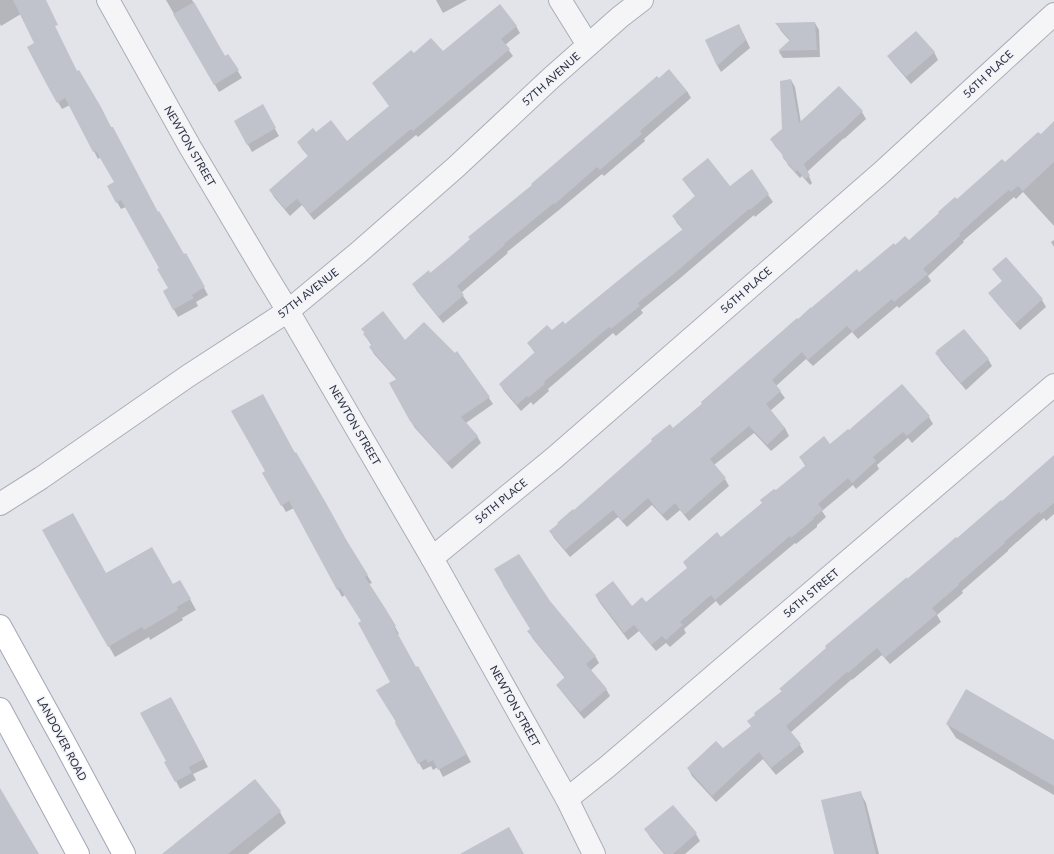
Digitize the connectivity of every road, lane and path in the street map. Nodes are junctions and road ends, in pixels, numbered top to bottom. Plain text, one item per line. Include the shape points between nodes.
1 (108, 0) edge
2 (560, 0) edge
3 (642, 0) edge
4 (1054, 14) edge
5 (588, 45) junction
6 (288, 311) junction
7 (1054, 385) edge
8 (0, 504) edge
9 (432, 558) junction
10 (0, 626) edge
11 (0, 709) edge
12 (567, 799) junction
13 (78, 854) edge
14 (124, 854) edge
15 (594, 854) edge

1 - 6 street, NEWTON STREET via 190,147
2 - 5 street
3 - 5 street, 57TH AVENUE
4 - 9 street, 56TH PLACE via 882,172 554,458
5 - 6 street, 57TH AVENUE via 456,167
6 - 8 street, 57TH AVENUE
6 - 9 street, NEWTON STREET
7 - 12 street, 56TH STREET via 608,767
9 - 12 street, NEWTON STREET
10 - 14 main road, LANDOVER ROAD
11 - 13 main road
12 - 15 street, NEWTON STREET

